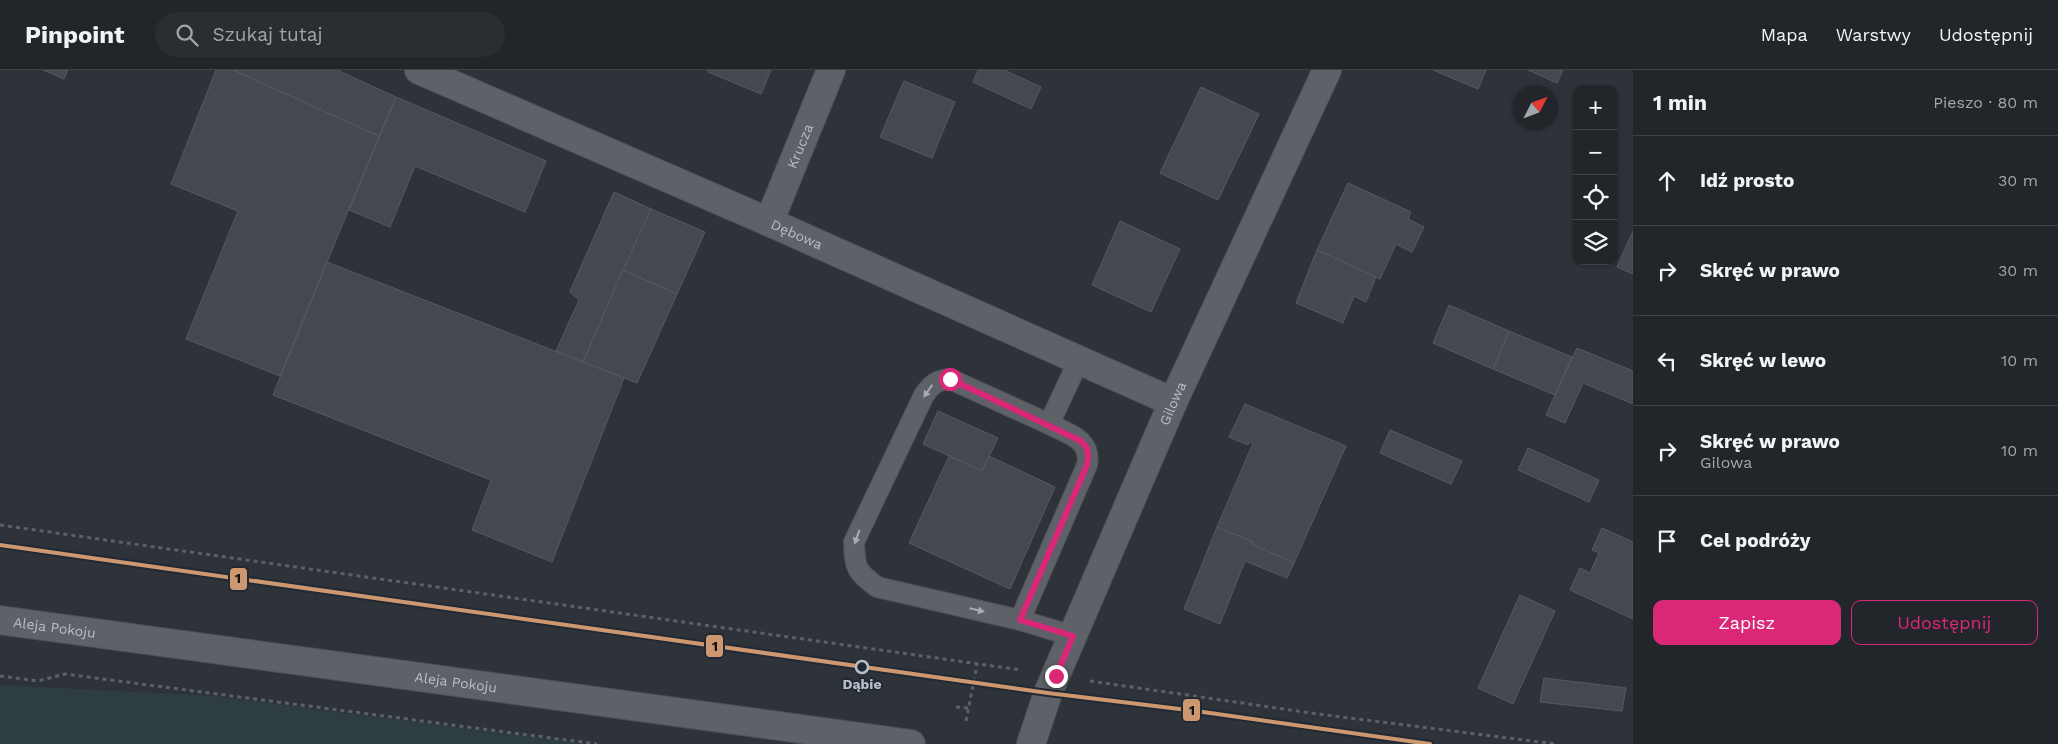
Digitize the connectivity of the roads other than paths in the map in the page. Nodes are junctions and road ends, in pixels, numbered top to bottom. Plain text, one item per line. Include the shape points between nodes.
1 (419, 70) edge
2 (831, 70) edge
3 (1327, 70) edge
4 (769, 222) junction
5 (1079, 360) junction
6 (1174, 402) junction
7 (1049, 424) junction
8 (0, 620) edge
9 (1020, 620) junction
10 (1073, 636) junction
11 (911, 744) edge
12 (1031, 744) edge

1 - 4 street, Dębowa
2 - 4 street, Krucza
3 - 6 street, Gilowa
4 - 5 street, Dębowa
5 - 6 street, Dębowa
5 - 7 lane
6 - 10 street, Gilowa
7 - 9 lane via 1081,441 1087,448 1087,465
7 -> 9 lane via 950,379 931,385 854,542 859,573 877,587
8 - 11 street, Aleja Pokoju
9 - 10 lane
10 - 12 street, Gilowa via 1048,693

